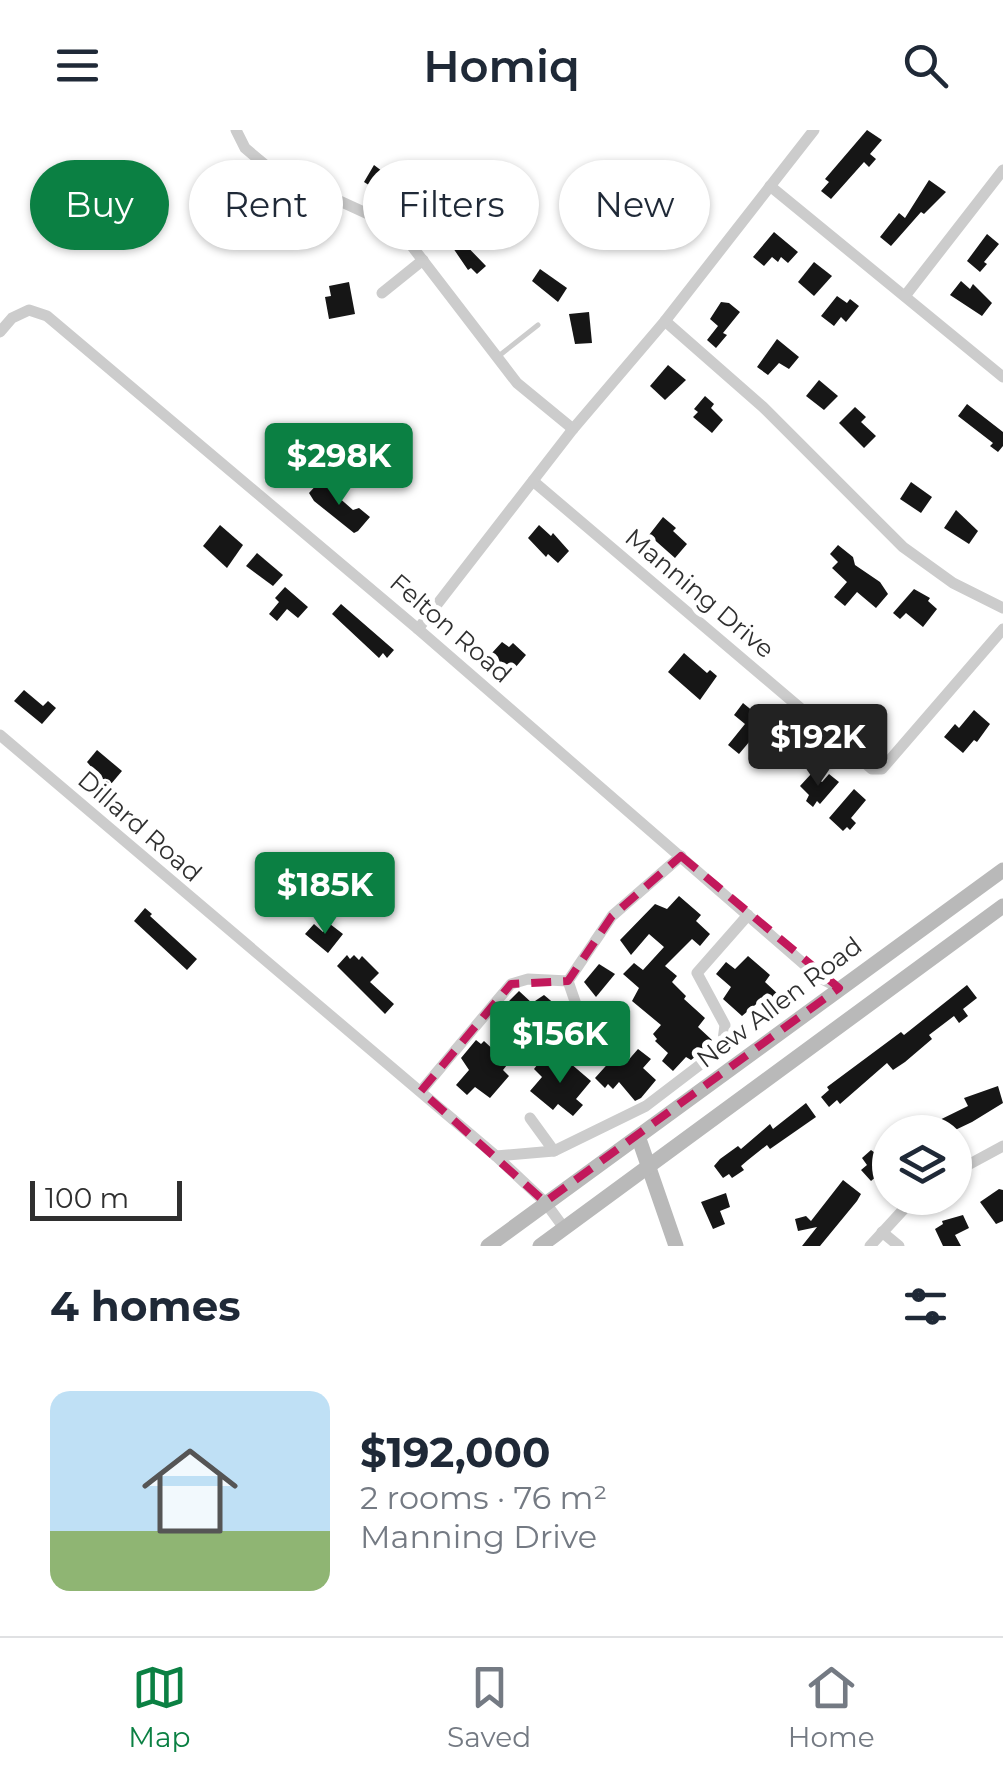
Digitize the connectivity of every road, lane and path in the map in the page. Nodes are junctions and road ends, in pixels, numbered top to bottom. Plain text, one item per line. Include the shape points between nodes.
1 (236, 130) edge
2 (814, 130) edge
3 (1003, 170) edge
4 (770, 186) junction
5 (423, 260) junction
6 (382, 293) dead end
7 (906, 296) junction
8 (666, 321) junction
9 (538, 325) dead end
10 (0, 332) edge
11 (497, 357) junction
12 (1003, 377) edge
13 (573, 428) junction
14 (534, 480) junction
15 (1003, 608) edge
16 (418, 629) junction
17 (1003, 629) edge
18 (0, 735) edge
19 (681, 856) junction
20 (1003, 870) edge
21 (1003, 906) edge
22 (748, 915) junction
23 (568, 981) junction
24 (839, 988) junction
25 (620, 1028) dead end
26 (421, 1091) junction
27 (530, 1118) dead end
28 (639, 1138) junction
29 (1003, 1146) edge
30 (554, 1151) junction
31 (496, 1156) junction
32 (972, 1163) edge
33 (648, 1168) junction
34 (546, 1202) junction
35 (898, 1215) edge
36 (564, 1228) junction
37 (882, 1232) junction
38 (488, 1246) edge
39 (540, 1246) edge
40 (676, 1246) edge
41 (870, 1246) edge
42 (900, 1246) edge

1 - 5 street via 245,148 270,169 368,214
2 - 4 street
3 - 7 street
4 - 7 street
4 - 8 street
5 - 6 street
5 - 11 street
7 - 12 street
8 - 13 street
8 - 15 street via 903,548
9 - 11 lane
10 - 16 street, Felton Road via 30,310 48,316
11 - 13 street
13 - 14 street
14 - 16 street
14 - 17 street, Manning Drive via 872,768 882,769
16 - 19 street, Felton Road
18 - 26 street, Dillard Road
19 - 22 street, Felton Road
19 - 23 street via 612,916
20 - 24 main road, New Allen Road
21 - 33 main road
22 - 24 street, Felton Road
22 - 30 street via 697,972 725,1024 722,1048 646,1106
23 - 25 street via 590,1045
23 - 26 street via 511,984
24 - 28 main road, New Allen Road
26 - 31 street, Dillard Road
27 - 30 street
28 - 33 main road
28 - 34 main road, New Allen Road
29 - 32 street
30 - 31 street
31 - 34 street, Dillard Road
33 - 36 main road
33 - 40 main road
34 - 36 street, Dillard Road
34 - 38 main road, New Allen Road
35 - 37 street
36 - 39 main road
37 - 41 street
37 - 42 street

